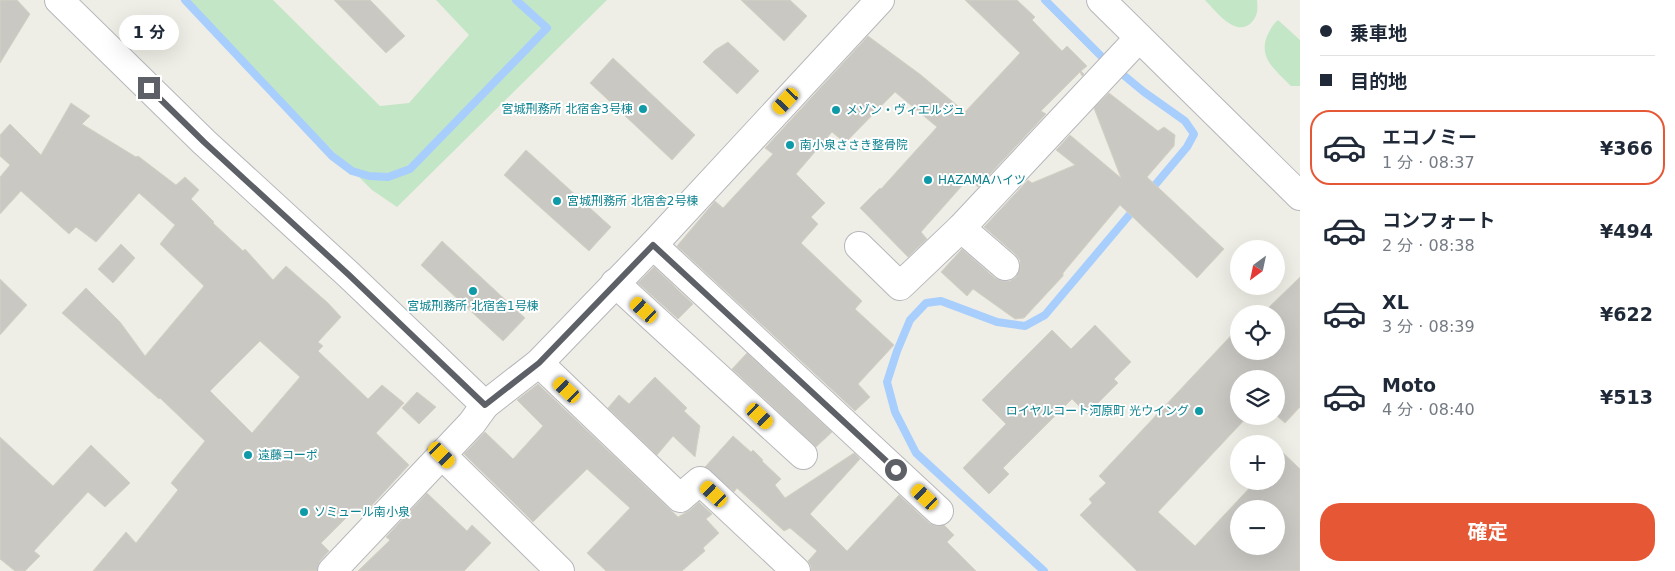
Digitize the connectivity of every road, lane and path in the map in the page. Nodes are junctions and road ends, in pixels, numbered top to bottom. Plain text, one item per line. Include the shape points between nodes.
1 (59, 0) edge
2 (880, 0) edge
3 (1101, 0) edge
4 (1139, 38) junction
5 (1300, 196) edge
6 (961, 228) junction
7 (653, 245) junction
8 (859, 246) dead end
9 (1005, 266) dead end
10 (616, 283) junction
11 (539, 363) junction
12 (485, 405) junction
13 (442, 455) junction
14 (803, 455) dead end
15 (939, 511) dead end
16 (332, 571) edge
17 (560, 571) edge
18 (796, 571) edge

1 - 12 street via 204,142
2 - 7 street
3 - 4 street
4 - 5 street
4 - 6 street
6 - 8 street via 900,286
6 - 9 street
7 - 10 street
7 - 15 street
10 - 11 street
10 - 14 street
11 - 12 street
11 - 18 street via 680,498 700,481
12 - 13 street
13 - 16 street
13 - 17 street

